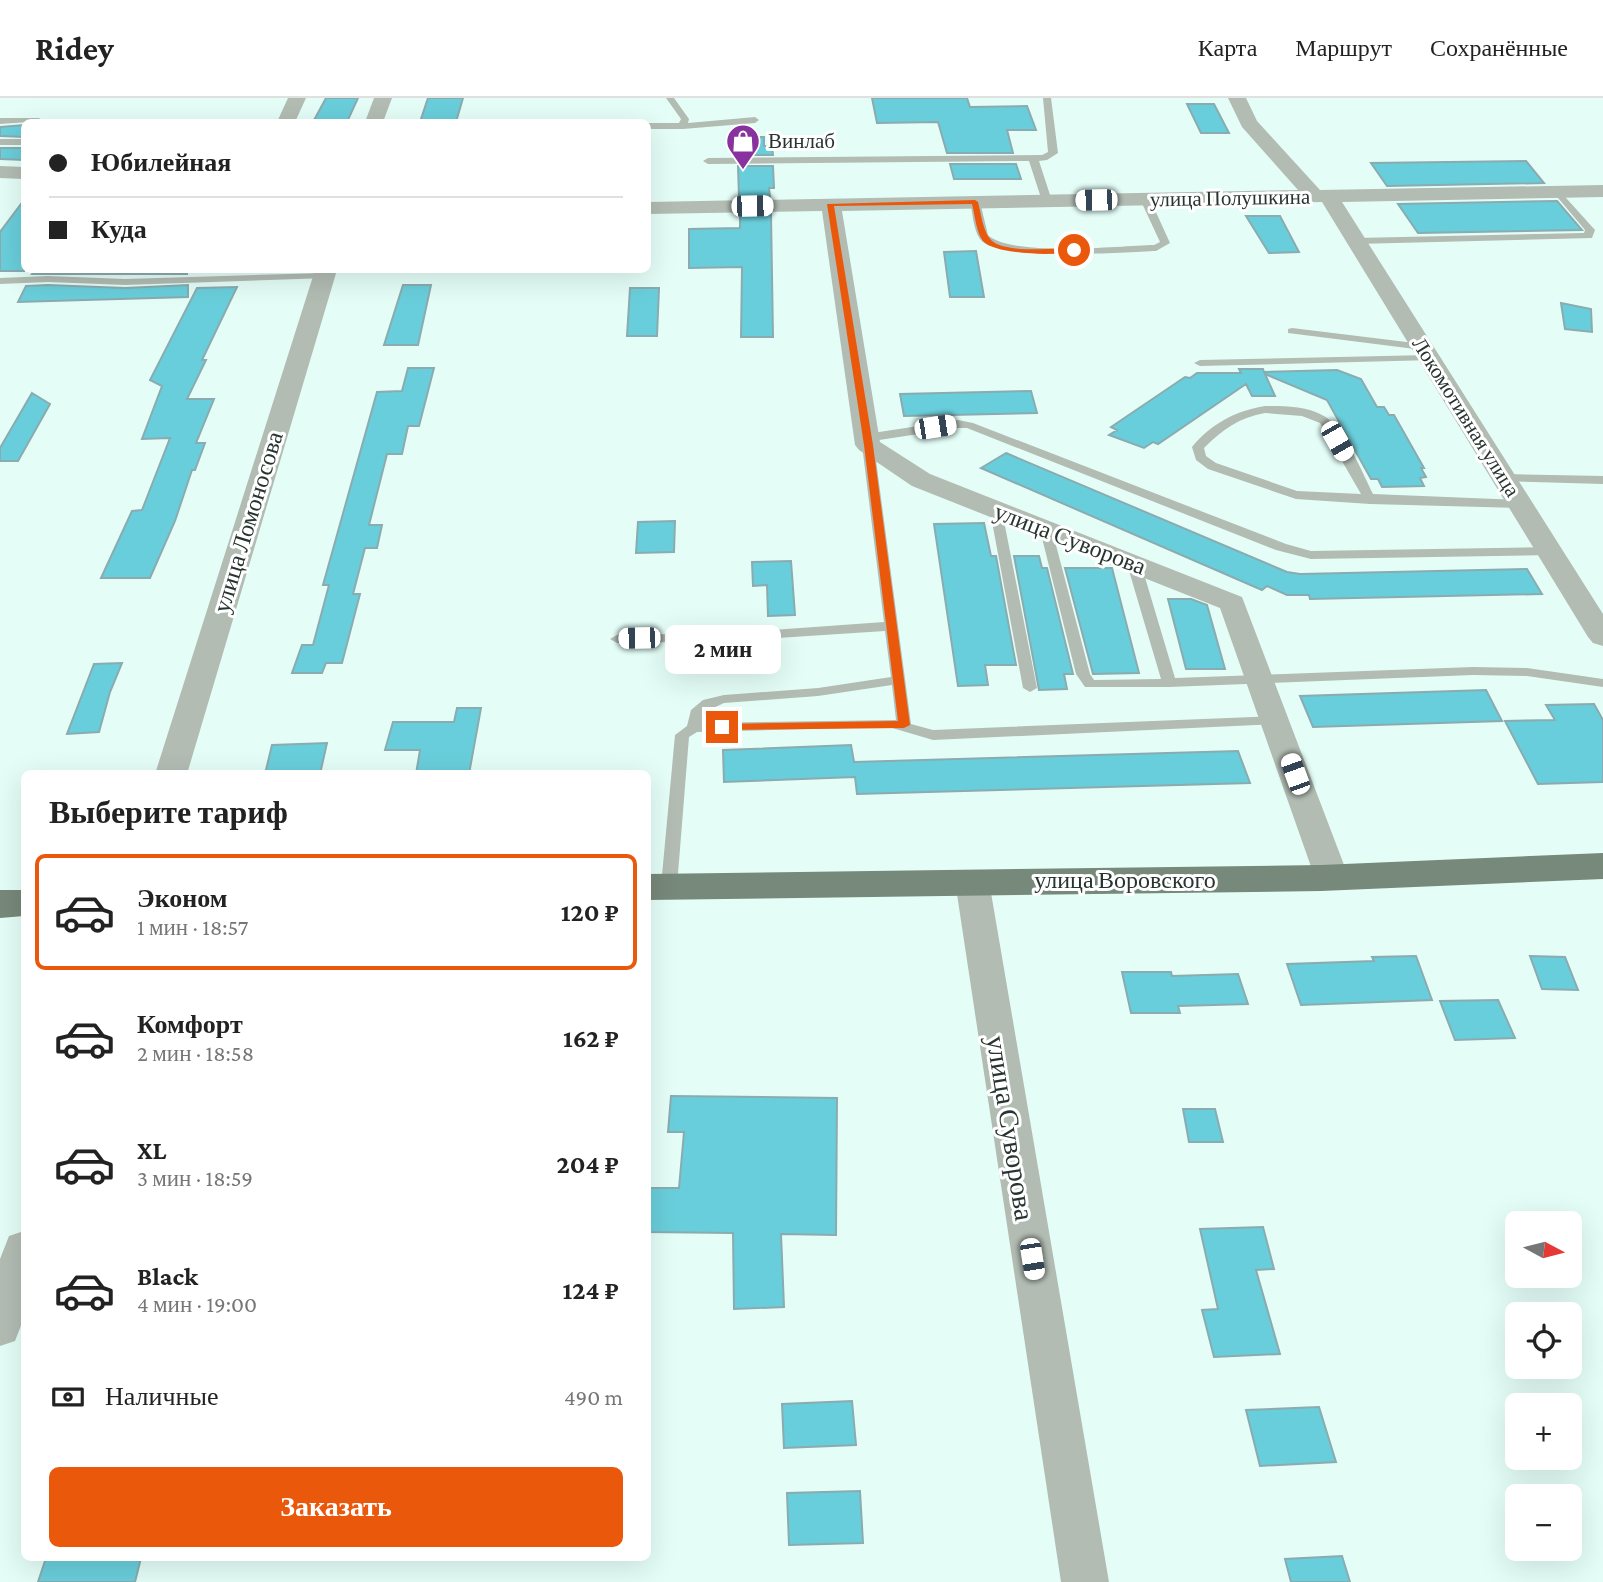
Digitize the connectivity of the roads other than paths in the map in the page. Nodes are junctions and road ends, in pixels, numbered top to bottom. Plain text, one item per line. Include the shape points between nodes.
1 (297, 98) edge
2 (383, 98) edge
3 (670, 98) edge
4 (1047, 98) edge
5 (1237, 98) edge
6 (287, 119) edge
7 (375, 119) edge
8 (755, 120) dead end
9 (0, 121) edge
10 (21, 121) edge
11 (683, 125) junction
12 (651, 126) edge
13 (0, 142) edge
14 (21, 142) edge
15 (1033, 158) junction
16 (708, 161) dead end
17 (0, 172) edge
18 (21, 173) edge
19 (1603, 191) edge
20 (1558, 192) junction
21 (1321, 196) junction
22 (1145, 199) junction
23 (1047, 201) junction
24 (975, 202) junction
25 (831, 204) junction
26 (651, 208) edge
27 (1356, 241) junction
28 (325, 273) edge
29 (0, 281) edge
30 (1292, 331) dead end
31 (1426, 352) junction
32 (1200, 363) dead end
33 (867, 441) junction
34 (1504, 478) junction
35 (1603, 480) edge
36 (1370, 500) junction
37 (1520, 504) junction
38 (996, 511) junction
39 (1046, 530) junction
40 (1549, 551) junction
41 (1134, 564) junction
42 (893, 626) junction
43 (1603, 637) edge
44 (617, 639) dead end
45 (897, 680) junction
46 (1262, 681) junction
47 (1169, 683) junction
48 (1603, 683) edge
49 (1030, 688) dead end
50 (1276, 720) junction
51 (904, 725) junction
52 (694, 728) junction
53 (172, 770) edge
54 (1603, 866) edge
55 (1332, 878) junction
56 (972, 881) junction
57 (658, 886) edge
58 (21, 903) edge
59 (0, 904) edge
60 (21, 1258) edge
61 (0, 1328) edge
62 (1085, 1582) edge

1 - 6 street
2 - 7 street
3 - 11 lane via 685,119
4 - 15 lane via 1054,153
5 - 21 street, Локомотивная улица via 1249,123
8 - 11 lane
9 - 10 lane
11 - 12 lane
13 - 14 lane
15 - 16 lane
15 - 23 lane
17 - 18 street
19 - 20 street, улица Полушкина
20 - 21 street, улица Полушкина
20 - 27 lane via 1590,235
21 - 22 street, улица Полушкина
21 - 27 street, Локомотивная улица
22 - 23 street, улица Полушкина
22 - 24 lane via 1165,243 1156,248 1010,249 985,239
23 - 24 street, улица Полушкина
24 - 25 street, улица Полушкина
25 - 26 street, улица Полушкина
25 - 33 street
27 - 31 street, Локомотивная улица
28 - 29 lane via 125,282
28 - 53 street, улица Ломоносова
30 - 31 lane
31 - 32 lane
31 - 34 street, Локомотивная улица
33 - 38 street, улица Суворова via 921,480
33 - 40 lane via 969,425 1311,555
33 - 42 lane
34 - 35 lane
34 - 37 street, Локомотивная улица
36 - 36 lane via 1296,495 1212,466 1200,457 1198,447 1213,431 1250,410 1311,414 1326,422
36 - 37 lane
37 - 40 street, Локомотивная улица
38 - 39 street, улица Суворова
38 - 49 lane
39 - 41 street, улица Суворова
39 - 47 lane via 1083,674 1090,684
40 - 43 street, Локомотивная улица
41 - 46 street, улица Суворова via 1232,603
41 - 47 lane
42 - 44 lane
42 - 45 lane
45 - 51 lane
45 - 52 lane via 724,699 698,710
46 - 47 lane
46 - 48 lane via 1473,671 1527,672
46 - 50 street, улица Суворова
50 - 51 lane via 933,735
50 - 55 street, улица Суворова
51 - 52 lane
52 - 57 lane via 682,736
54 - 55 main road, улица Воровского
55 - 56 main road, улица Воровского
56 - 57 main road, улица Воровского
56 - 62 street, улица Суворова
58 - 59 main road
60 - 61 street

